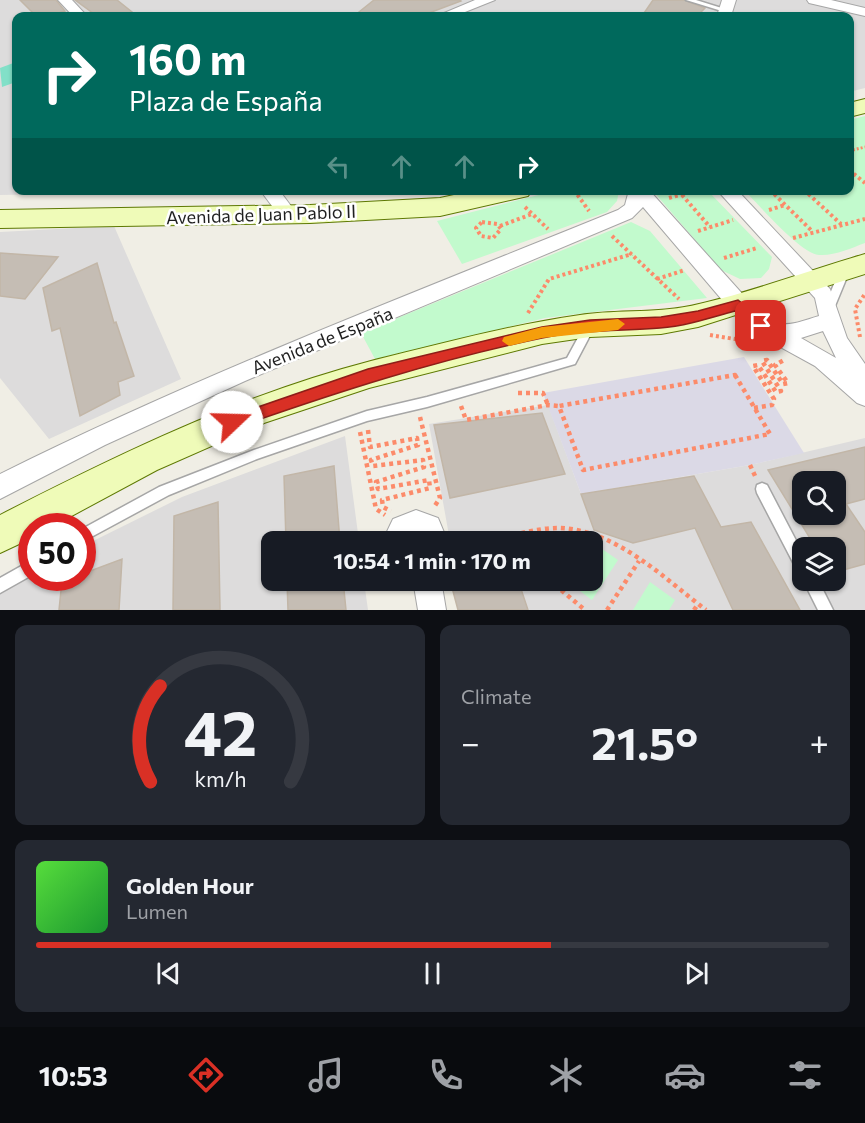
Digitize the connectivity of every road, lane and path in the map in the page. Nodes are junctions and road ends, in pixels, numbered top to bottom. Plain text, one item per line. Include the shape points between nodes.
1 (65, 0) edge
2 (488, 0) edge
3 (689, 0) edge
4 (814, 0) edge
5 (726, 9) edge
6 (76, 12) edge
7 (455, 12) edge
8 (865, 12) edge
9 (273, 195) edge
10 (499, 195) edge
11 (516, 195) edge
12 (578, 195) edge
13 (637, 195) edge
14 (642, 195) edge
15 (682, 195) joint
16 (731, 195) edge
17 (775, 195) edge
18 (809, 195) edge
19 (664, 199) dead end
20 (785, 205) junction
21 (759, 212) dead end
22 (288, 214) junction
23 (532, 214) junction
24 (740, 217) dead end
25 (0, 218) edge
26 (601, 225) junction
27 (842, 225) dead end
28 (500, 226) junction
29 (710, 227) junction
30 (693, 232) dead end
31 (814, 232) dead end
32 (562, 241) junction
33 (632, 254) junction
34 (854, 268) edge
35 (811, 281) junction
36 (865, 294) edge
37 (738, 305) junction
38 (830, 313) junction
39 (519, 315) dead end
40 (590, 325) junction
41 (705, 326) junction
42 (776, 333) junction
43 (860, 339) dead end
44 (790, 358) dead end
45 (865, 381) edge
46 (457, 394) junction
47 (865, 396) edge
48 (417, 404) junction
49 (559, 406) junction
50 (754, 408) junction
51 (362, 418) junction
52 (0, 487) edge
53 (762, 489) dead end
54 (440, 498) dead end
55 (376, 509) dead end
56 (96, 528) edge
57 (423, 531) edge
58 (544, 531) edge
59 (578, 531) edge
60 (0, 535) edge
61 (603, 540) edge
62 (792, 547) edge
63 (639, 561) junction
64 (18, 575) edge
65 (0, 586) edge
66 (429, 591) edge
67 (562, 591) edge
68 (816, 591) edge
69 (698, 604) junction
70 (432, 610) edge
71 (585, 610) edge
72 (607, 610) edge
73 (694, 610) edge
74 (706, 610) edge
75 (826, 610) edge

1 - 6 street
2 - 7 street
3 - 5 lane
4 - 8 street
9 - 22 street
10 - 22 main road, Avenida de Juan Pablo II via 440,207
11 - 23 path
12 - 26 path
13 - 26 street, Avenida de España via 633,208
14 - 37 street
15 - 19 path
15 - 29 path
16 - 35 street
17 - 20 path
18 - 27 path
20 - 21 path
20 - 31 path
22 - 25 main road, Avenida de Juan Pablo II
23 - 28 path
23 - 32 path
24 - 29 path
26 - 32 street, Avenida de España
26 - 33 path
28 - 28 path via 486,221 476,228 481,236 493,238 501,232
29 - 30 path
32 - 52 street, Avenida de España via 237,375 96,438
33 - 39 path via 549,279 530,312
33 - 41 path
34 - 35 main road
34 - 38 lane
35 - 37 main road
35 - 38 street
36 - 43 path via 855,309
37 - 41 main road
37 - 42 street via 761,326
38 - 42 street via 796,331
38 - 45 street via 835,335 849,362
40 - 41 main road via 661,322
40 - 46 lane via 571,361
40 - 60 main road via 542,332 368,375 254,413 144,459
42 - 47 street via 823,360
44 - 50 path via 775,365 788,383 783,384 767,360 762,361 781,391 776,392 758,365 753,366 774,399 772,405
46 - 48 lane
46 - 49 path via 466,420
48 - 51 lane
48 - 54 path
49 - 50 path via 735,375
49 - 50 path via 583,470 770,434
51 - 55 path
51 - 56 lane via 164,491
51 - 57 path via 370,447 417,438 418,445 371,460 373,466 423,460 424,467 376,482 378,489 429,480 430,488 382,500 382,507
53 - 62 lane
58 - 59 path
61 - 63 path
63 - 69 path
63 - 72 path
64 - 65 lane
66 - 70 street
67 - 71 path
68 - 75 lane
69 - 73 path
69 - 74 path

